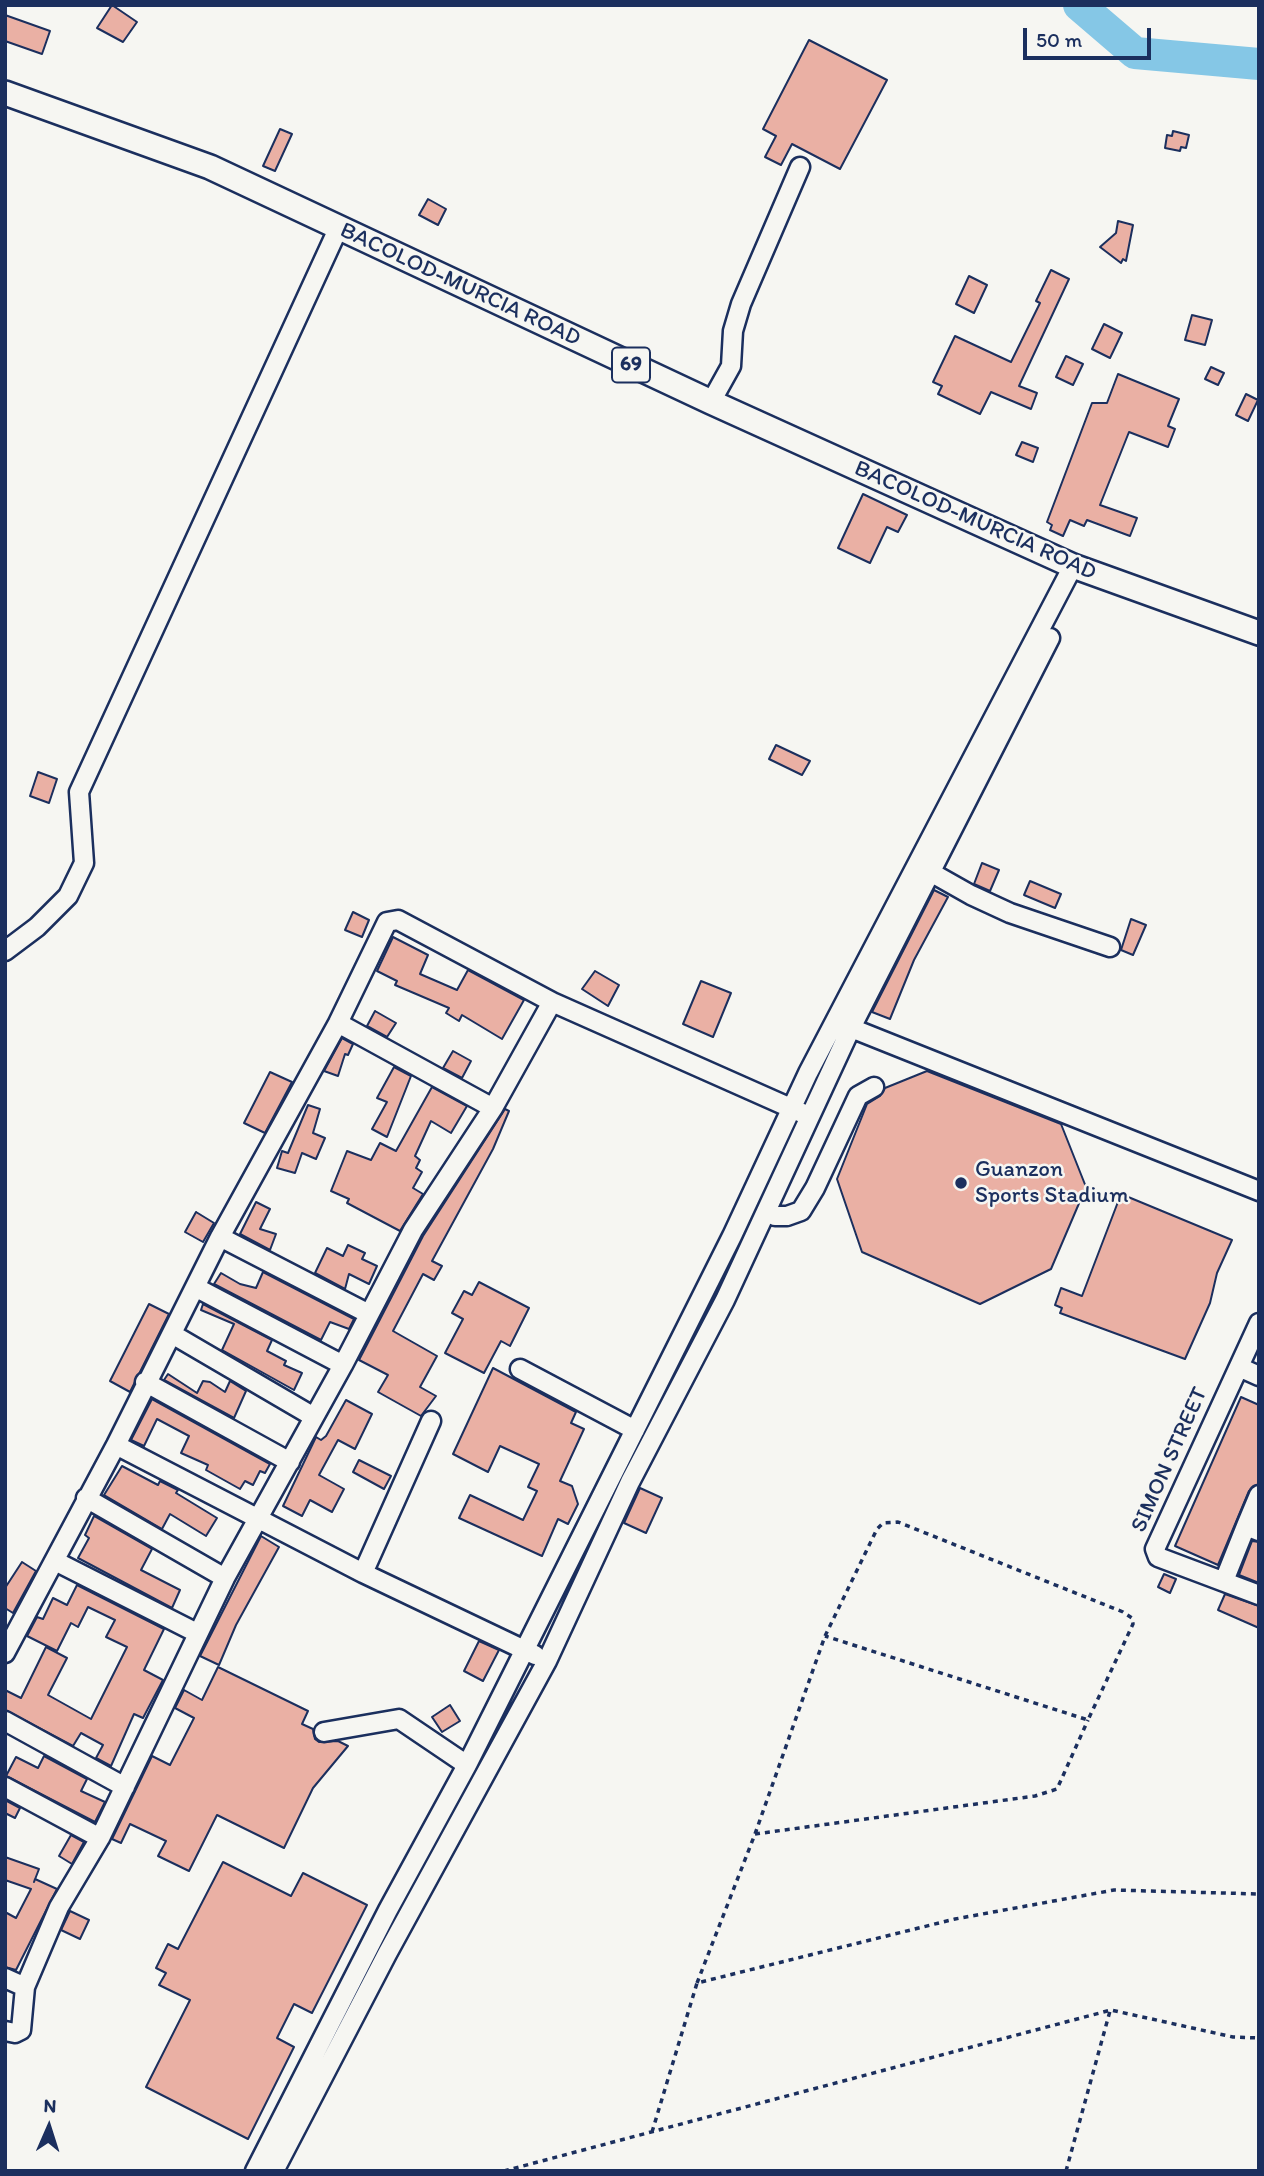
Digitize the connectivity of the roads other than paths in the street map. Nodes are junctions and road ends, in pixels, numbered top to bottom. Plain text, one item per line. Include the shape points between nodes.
1 (5, 93) edge
2 (800, 167) dead end
3 (338, 229) junction
4 (711, 402) junction
5 (1078, 568) junction
6 (1259, 632) edge
7 (935, 848) junction
8 (932, 873) junction
9 (1110, 947) dead end
10 (5, 951) edge
11 (552, 1002) junction
12 (338, 1023) junction
13 (850, 1028) junction
14 (874, 1087) dead end
15 (493, 1108) junction
16 (790, 1109) junction
17 (812, 1116) junction
18 (1259, 1191) edge
19 (767, 1211) junction
20 (220, 1237) junction
21 (195, 1287) junction
22 (369, 1314) junction
23 (1259, 1323) edge
24 (172, 1334) junction
25 (343, 1365) junction
26 (1239, 1367) junction
27 (520, 1369) dead end
28 (1259, 1376) edge
29 (145, 1382) junction
30 (314, 1417) junction
31 (431, 1421) dead end
32 (635, 1430) junction
33 (116, 1445) junction
34 (290, 1462) junction
35 (1259, 1495) edge
36 (86, 1498) junction
37 (258, 1520) junction
38 (1252, 1529) edge
39 (55, 1561) junction
40 (363, 1573) junction
41 (225, 1578) junction
42 (1224, 1581) junction
43 (1259, 1595) edge
44 (197, 1633) junction
45 (525, 1650) junction
46 (5, 1653) edge
47 (547, 1661) junction
48 (5, 1721) edge
49 (324, 1732) dead end
50 (467, 1765) junction
51 (5, 1787) edge
52 (125, 1787) junction
53 (441, 1812) junction
54 (459, 1821) junction
55 (100, 1838) junction
56 (5, 1978) edge
57 (24, 1987) junction
58 (5, 2031) edge
59 (255, 2171) edge
60 (274, 2171) edge

1 - 3 main road, BACOLOD-MURCIA ROAD / 69 via 210,167
2 - 4 street via 738,313 731,366
3 - 4 main road, BACOLOD-MURCIA ROAD / 69
3 - 10 street via 82,784 78,808 84,863 68,897
4 - 5 main road, BACOLOD-MURCIA ROAD / 69
5 - 6 main road, BACOLOD-MURCIA ROAD / 69
5 - 7 street
7 - 8 street
7 - 16 street
8 - 9 street via 1010,913
8 - 13 street
11 - 12 street via 398,920 387,922 382,930
11 - 15 street
11 - 16 street
12 - 15 street
12 - 20 street
13 - 17 street
13 - 18 street
14 - 19 street via 859,1096 801,1211 775,1216
15 - 22 street via 413,1230
16 - 17 street
16 - 32 street
17 - 19 street
19 - 47 street via 630,1482
20 - 21 street
20 - 22 street
21 - 24 street
21 - 25 street
22 - 25 street
23 - 26 street, SIMON STREET
24 - 29 street
24 - 30 street
25 - 30 street
26 - 28 street
26 - 42 street, SIMON STREET via 1155,1549 1158,1557
27 - 32 street
29 - 33 street
29 - 34 street
30 - 34 street
31 - 40 street
32 - 45 street
33 - 36 street
33 - 37 street
34 - 37 street
35 - 38 street
36 - 39 street
36 - 41 street
37 - 40 street
37 - 41 street
38 - 42 street
39 - 44 street
39 - 46 street
40 - 45 street
41 - 44 street
42 - 43 street, SIMON STREET
44 - 52 street
45 - 47 street
45 - 50 street
47 - 54 street
48 - 52 street
49 - 50 street via 399,1718
50 - 53 street
51 - 55 street
52 - 55 street
53 - 54 street
53 - 59 street
54 - 60 street
55 - 57 street via 59,1907
56 - 57 street
57 - 58 street via 23,2027 19,2032

